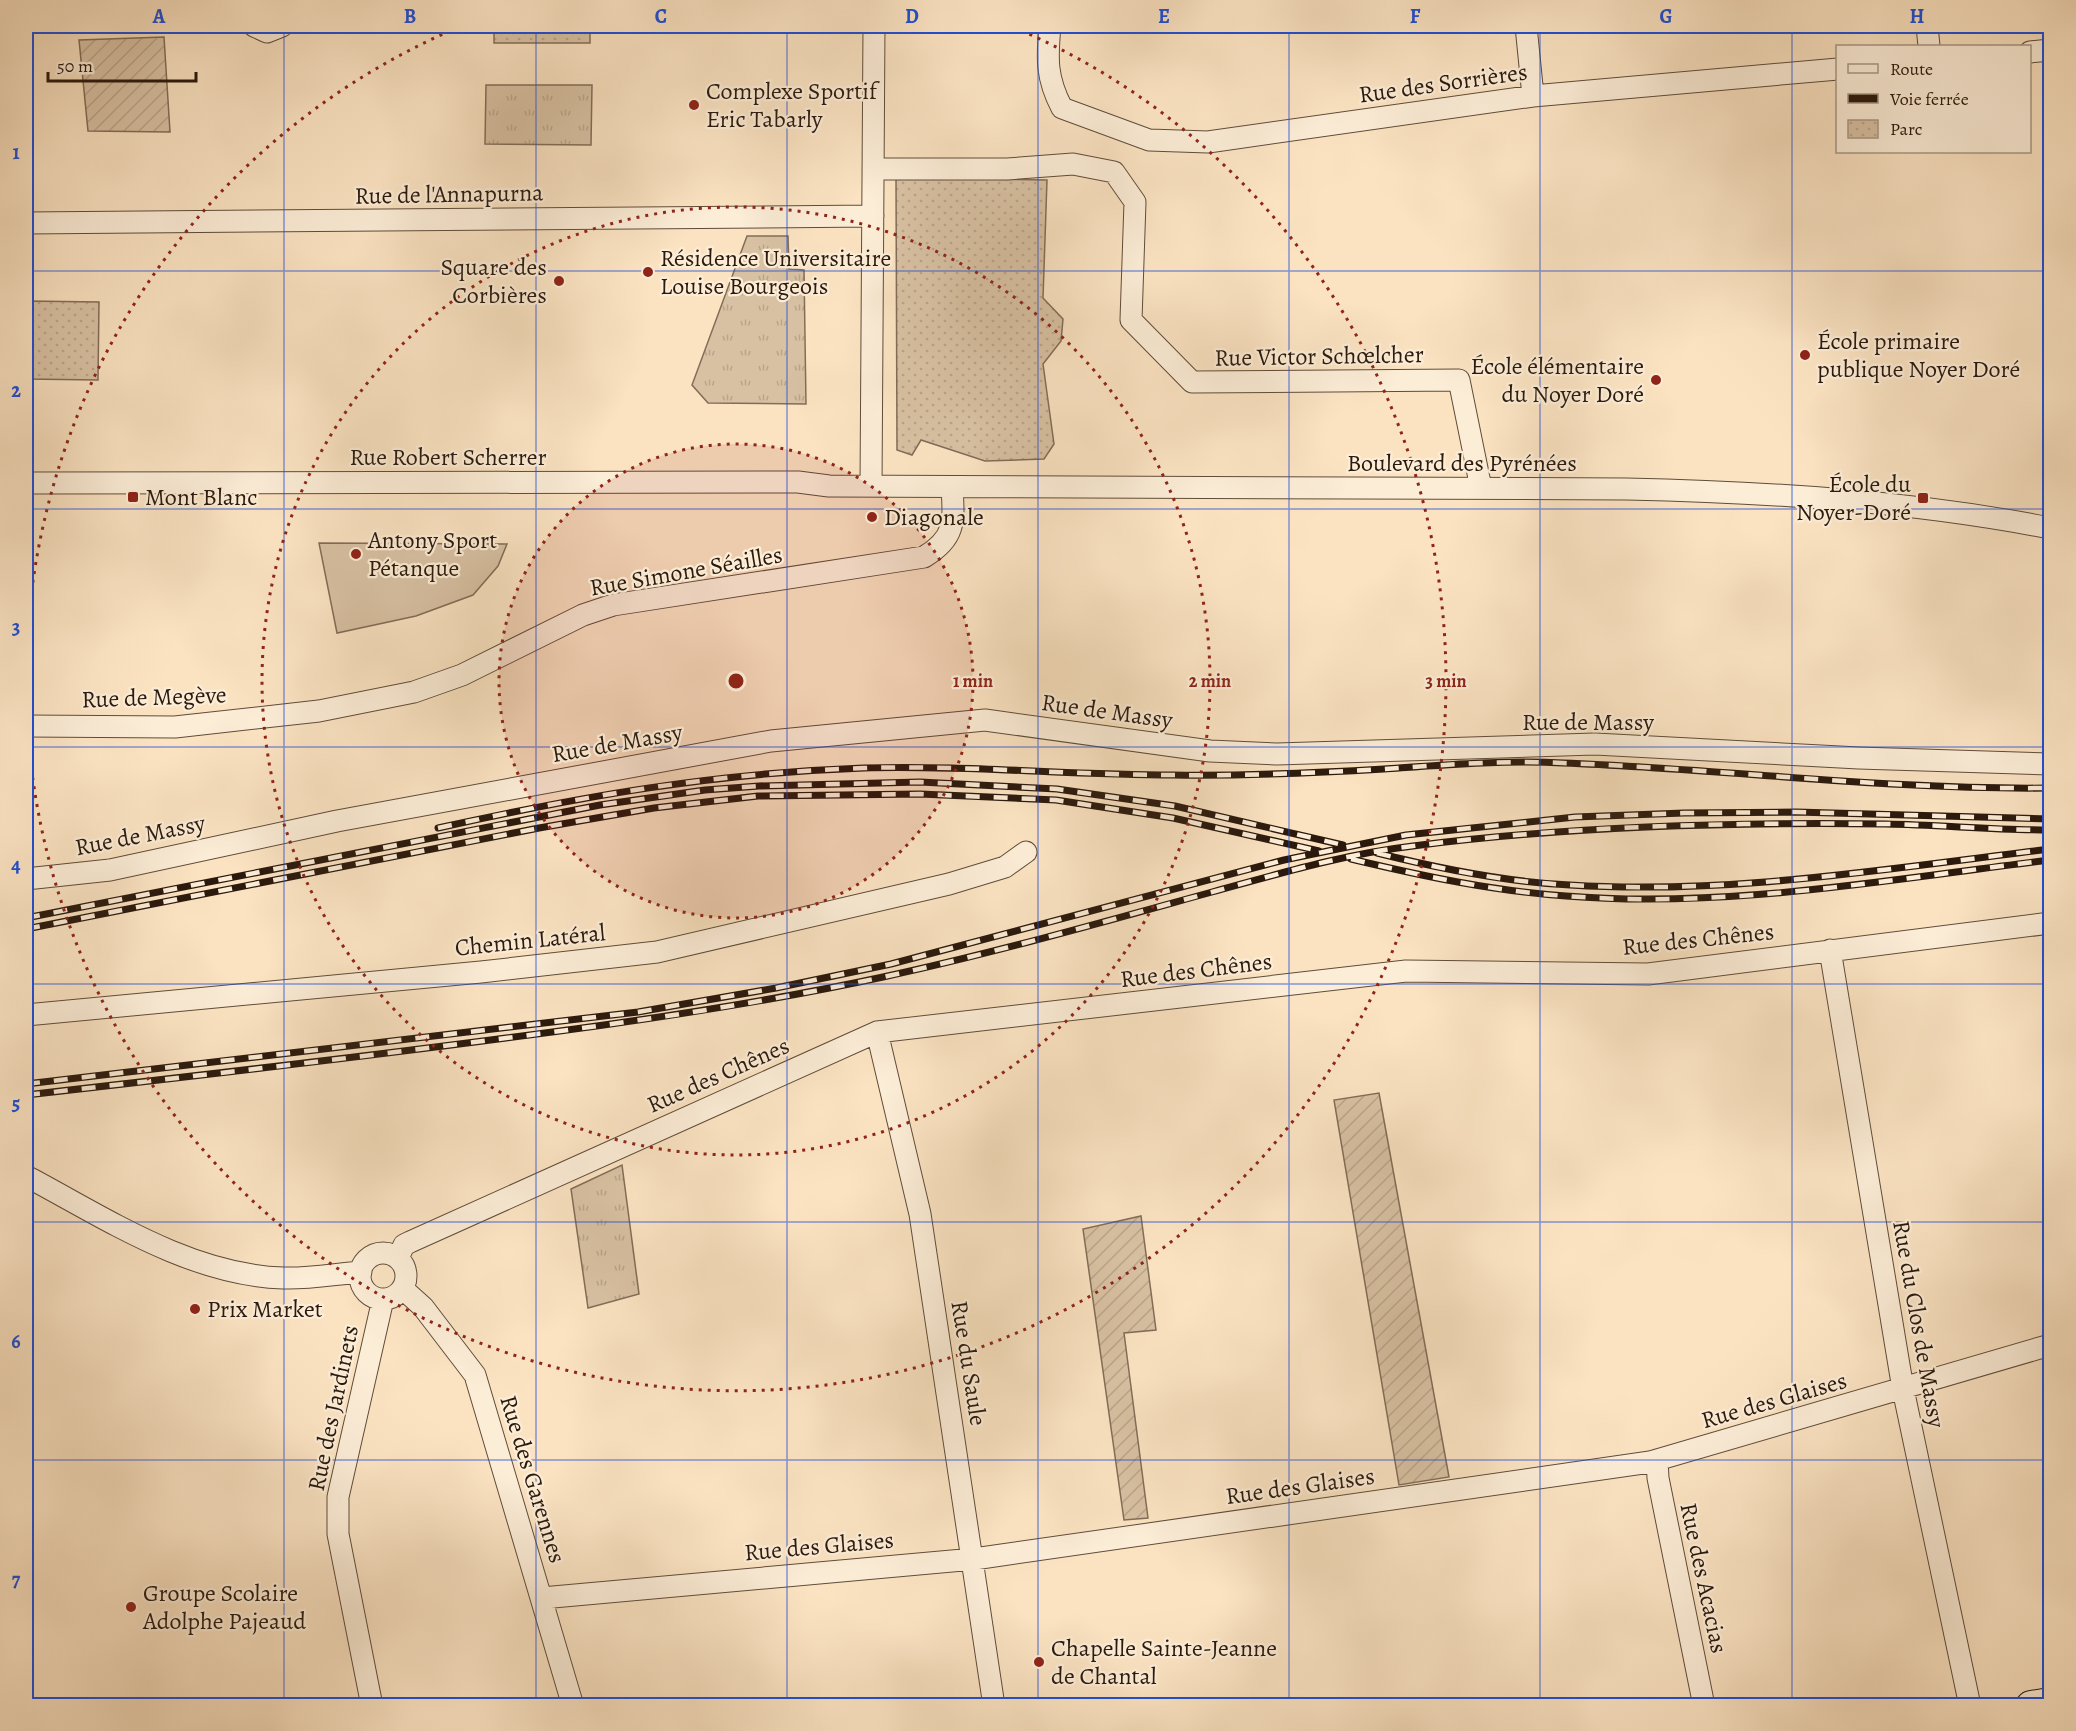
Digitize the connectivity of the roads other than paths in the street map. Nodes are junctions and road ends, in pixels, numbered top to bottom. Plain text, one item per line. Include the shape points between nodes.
1 (254, 26) edge
2 (282, 26) edge
3 (874, 26) edge
4 (1050, 26) edge
5 (1526, 26) edge
6 (1928, 26) edge
7 (1929, 45) edge
8 (2050, 50) edge
9 (2031, 52) edge
10 (1836, 69) edge
11 (1533, 96) junction
12 (873, 169) junction
13 (873, 216) junction
14 (26, 223) edge
15 (26, 483) edge
16 (871, 486) junction
17 (952, 487) junction
18 (1480, 488) junction
19 (2050, 528) edge
20 (319, 711) joint
21 (26, 726) edge
22 (2050, 764) edge
23 (1026, 852) dead end
24 (26, 879) edge
25 (2050, 922) edge
26 (1830, 950) junction
27 (26, 1015) edge
28 (877, 1032) junction
29 (26, 1176) edge
30 (398, 1258) junction
31 (361, 1272) junction
32 (403, 1288) junction
33 (379, 1299) junction
34 (2050, 1345) edge
35 (1903, 1389) junction
36 (1657, 1460) junction
37 (974, 1558) junction
38 (542, 1598) junction
39 (2050, 1703) edge
40 (372, 1706) edge
41 (573, 1706) edge
42 (994, 1706) edge
43 (1704, 1706) edge
44 (1970, 1706) edge
45 (2031, 1706) edge

1 - 2 street via 267,32
3 - 12 street
4 - 11 street, Rue des Sorrières via 1050,86 1062,108 1149,140 1208,142
5 - 11 street
6 - 7 street
8 - 9 street
10 - 11 street, Rue des Sorrières
12 - 13 street
12 - 18 street, Rue Victor Schœlcher via 1007,169 1073,164 1114,172 1135,202 1131,320 1192,382 1459,380
13 - 14 street, Rue de l'Annapurna
13 - 16 street
15 - 16 street, Rue Robert Scherrer via 798,482
16 - 17 street, Boulevard des Pyrénées
17 - 18 street, Boulevard des Pyrénées
17 - 20 street, Rue Simone Séailles via 952,523 943,546 924,557 613,606 583,615 462,675 414,692
18 - 19 street, Boulevard des Pyrénées via 1715,491 1998,518
20 - 21 street, Rue de Megève via 175,727
22 - 24 street, Rue de Massy via 1595,744 1277,754 1210,751 986,720 771,741 338,820 110,870
23 - 27 street, Chemin Latéral via 1005,867 950,884 657,952
25 - 26 street, Rue des Chênes
26 - 28 street, Rue des Chênes via 1648,974 1406,971
26 - 35 street, Rue du Clos de Massy
28 - 30 street, Rue des Chênes via 410,1242
28 - 37 street, Rue du Saule via 920,1214
29 - 31 street via 188,1258 242,1273 284,1278
30 - 31 street via 390,1254 371,1257
30 - 32 street via 405,1267
31 - 33 street via 364,1289
32 - 33 street via 396,1295
32 - 38 street, Rue des Garennes via 423,1307 475,1375
33 - 40 street, Rue des Jardinets via 381,1308 338,1497 338,1534
34 - 35 street, Rue des Glaises
35 - 36 street, Rue des Glaises
35 - 44 street, Rue du Clos de Massy
36 - 37 street, Rue des Glaises
36 - 43 street, Rue des Acacias
37 - 38 street, Rue des Glaises
37 - 42 street, Rue du Saule
38 - 41 street, Rue des Garennes
39 - 45 main road

